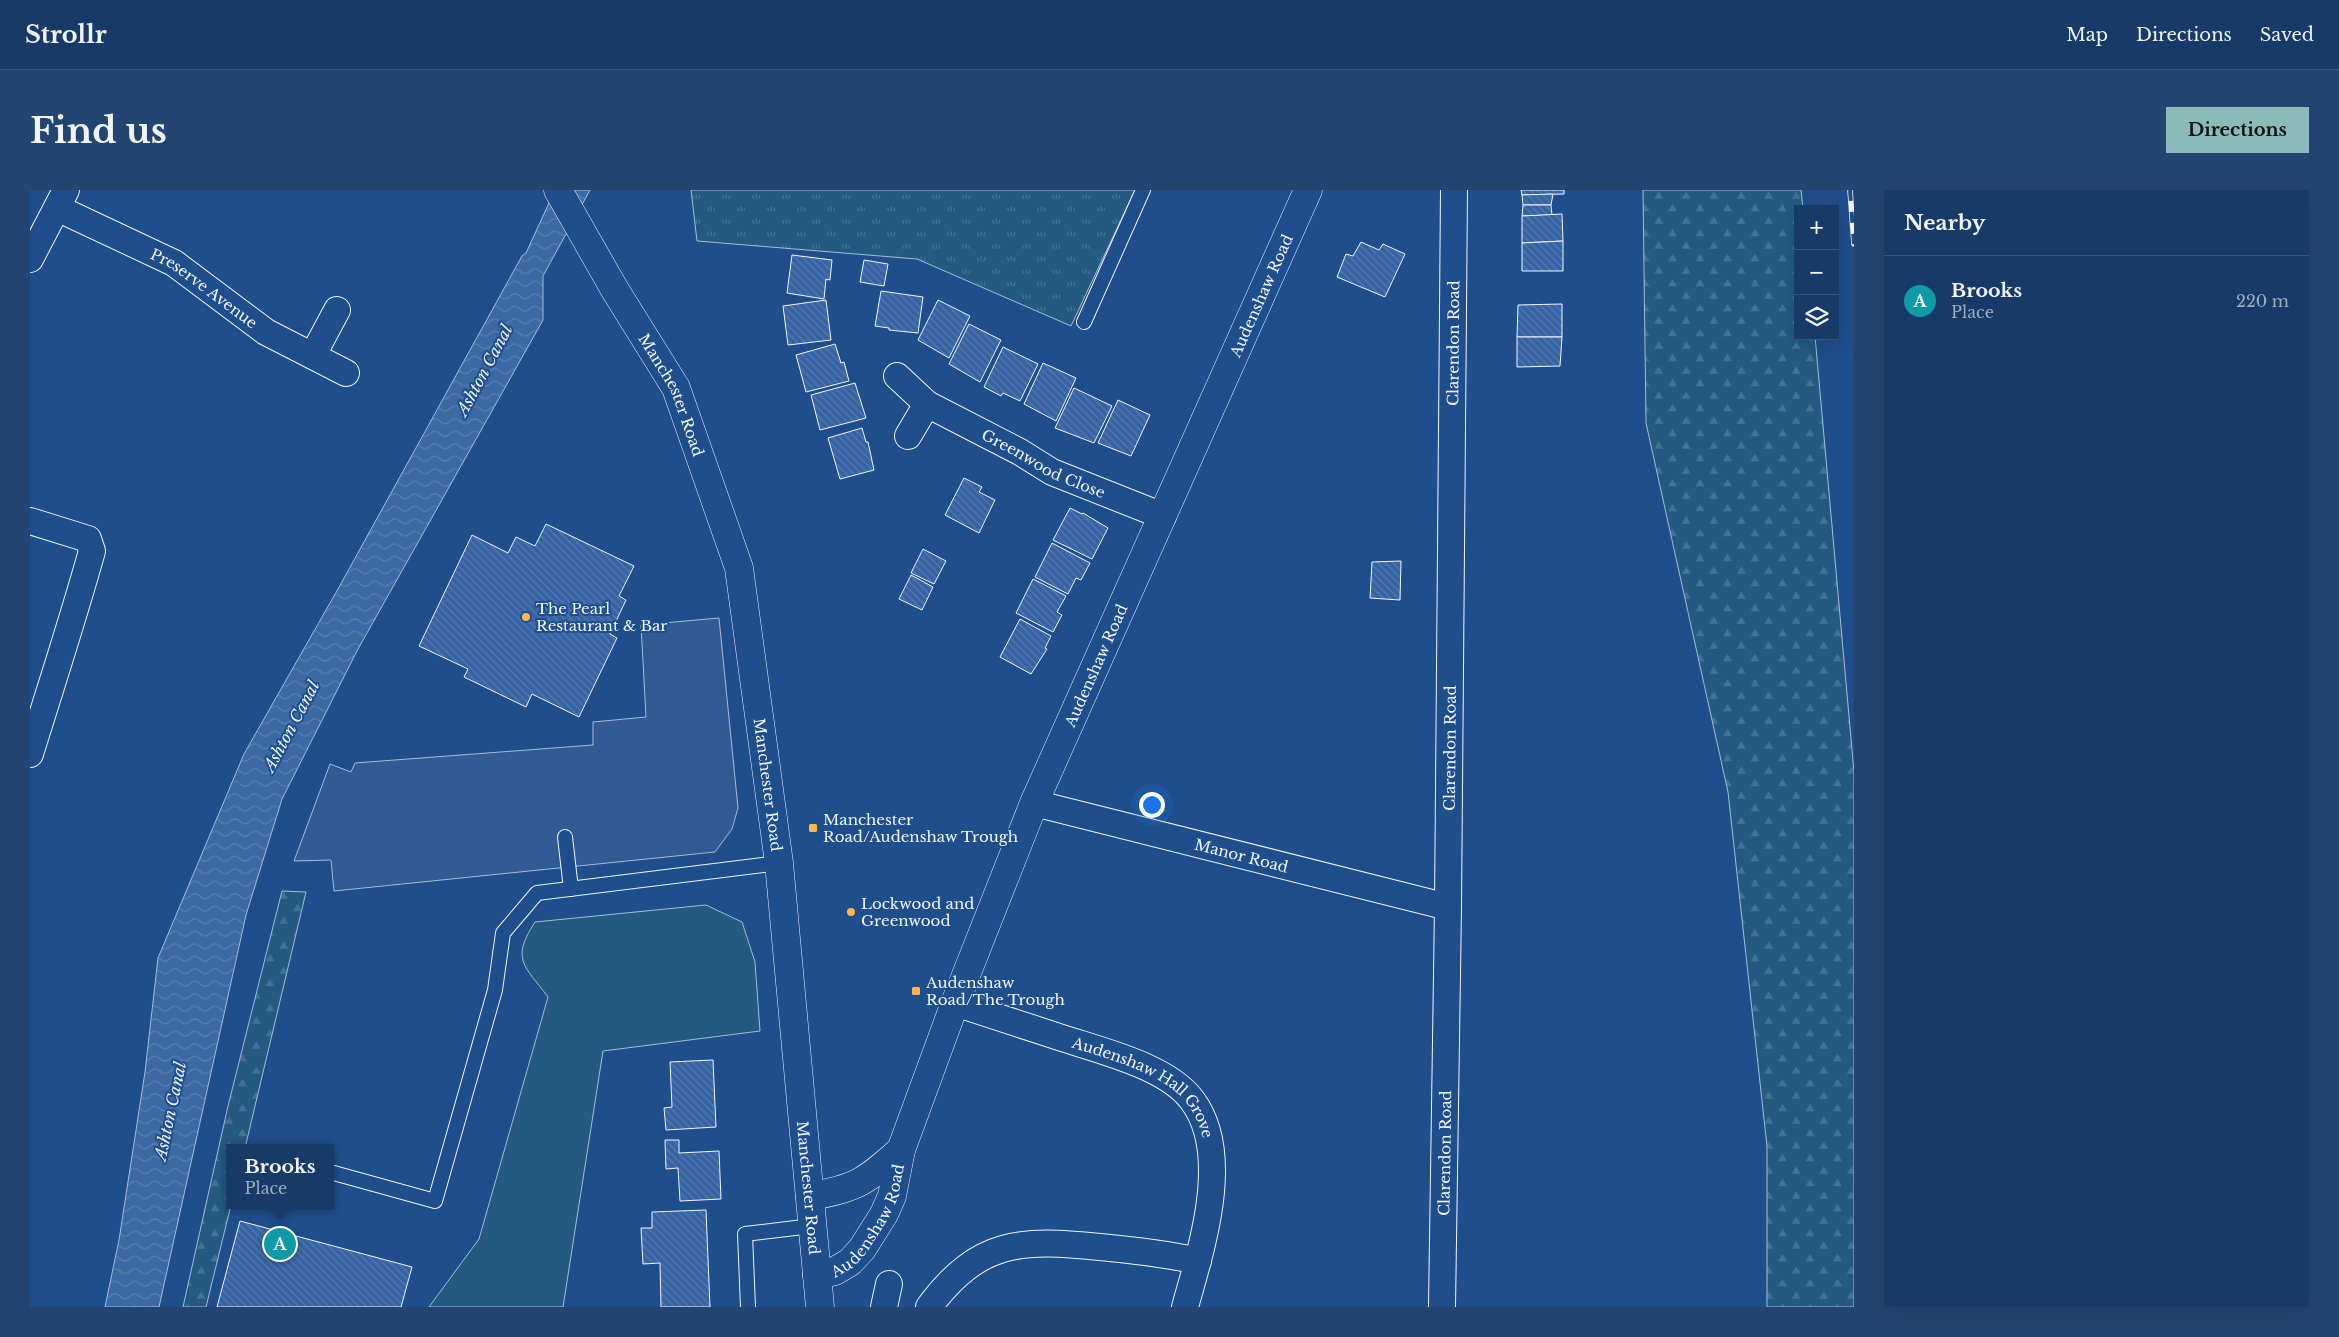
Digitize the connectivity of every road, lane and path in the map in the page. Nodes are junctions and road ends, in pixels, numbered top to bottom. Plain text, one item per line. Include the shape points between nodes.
1 (558, 190) edge
2 (1143, 190) edge
3 (1308, 190) edge
4 (1454, 190) edge
5 (61, 199) edge
6 (30, 259) edge
7 (337, 310) dead end
8 (1084, 322) dead end
9 (313, 355) junction
10 (346, 373) dead end
11 (897, 376) dead end
12 (927, 404) junction
13 (908, 436) dead end
14 (1163, 516) junction
15 (30, 521) edge
16 (30, 754) edge
17 (1034, 803) junction
18 (565, 837) dead end
19 (779, 863) junction
20 (570, 889) junction
21 (1448, 907) junction
22 (955, 1003) junction
23 (902, 1150) junction
24 (334, 1173) edge
25 (810, 1196) junction
26 (812, 1226) junction
27 (1198, 1261) junction
28 (817, 1275) junction
29 (748, 1307) edge
30 (820, 1307) edge
31 (929, 1307) edge
32 (1185, 1307) edge
33 (1442, 1307) edge

1 - 19 main road, Manchester Road via 676,388 739,568
2 - 8 lane
3 - 14 main road, Audenshaw Road
4 - 21 street, Clarendon Road
5 - 6 street
5 - 9 street, Preserve Avenue via 174,264 266,332
7 - 9 street
9 - 10 street, Preserve Avenue
11 - 12 street, Greenwood Close
12 - 13 street
12 - 14 street, Greenwood Close via 1052,472
14 - 17 main road, Audenshaw Road
15 - 16 street via 88,539 92,551 71,629
17 - 21 street, Manor Road
17 - 22 main road, Audenshaw Road
18 - 20 lane
19 - 20 lane
19 - 25 main road, Manchester Road
20 - 24 lane via 537,893 504,933 495,990 435,1201
21 - 33 street, Clarendon Road
22 - 23 main road, Audenshaw Road
22 - 27 street, Audenshaw Hall Grove via 1110,1054 1155,1072 1180,1087 1202,1117 1210,1143 1210,1201
23 - 25 main road, Audenshaw Road via 874,1174 852,1187
23 - 28 main road, Audenshaw Road via 892,1196 862,1249 850,1262 834,1271
25 - 26 main road, Manchester Road
26 - 28 main road, Manchester Road
26 - 29 lane via 745,1234
27 - 31 street via 1134,1250 1026,1242 1006,1246 969,1265 951,1280
27 - 32 street, Audenshaw Hall Grove
28 - 30 main road, Manchester Road

